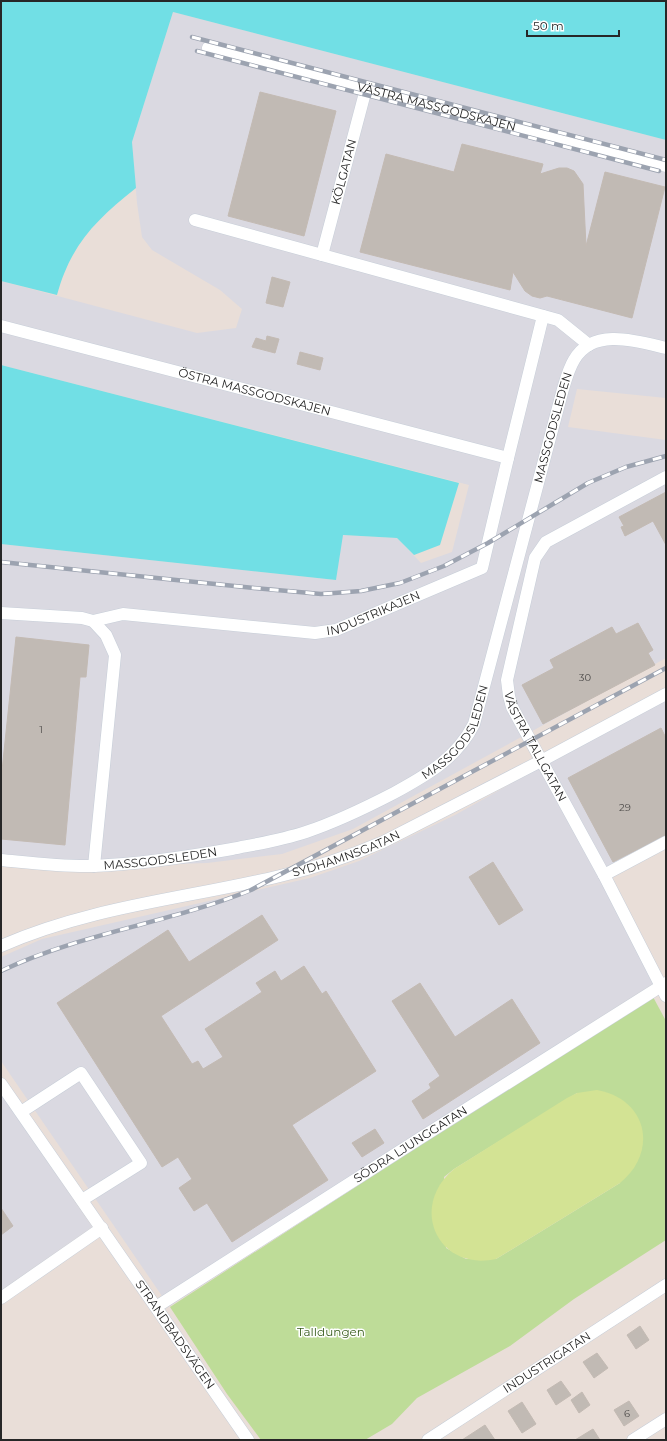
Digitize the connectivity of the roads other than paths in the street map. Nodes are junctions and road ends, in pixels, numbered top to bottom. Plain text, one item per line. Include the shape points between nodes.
1 (208, 48) dead end
2 (366, 89) junction
3 (666, 166) edge
4 (195, 220) dead end
5 (322, 255) junction
6 (544, 316) junction
7 (1, 326) edge
8 (589, 344) junction
9 (666, 348) edge
10 (508, 458) junction
11 (666, 477) edge
12 (1, 613) edge
13 (93, 621) junction
14 (666, 694) edge
15 (541, 761) junction
16 (666, 842) edge
17 (1, 860) edge
18 (94, 866) junction
19 (604, 875) junction
20 (1, 946) edge
21 (664, 988) edge
22 (1, 1084) edge
23 (21, 1112) junction
24 (82, 1200) junction
25 (102, 1228) junction
26 (666, 1285) edge
27 (1, 1298) edge
28 (156, 1307) junction
29 (666, 1419) edge
30 (248, 1440) edge
31 (428, 1440) edge
32 (633, 1440) edge

1 - 2 street, VÄSTRA MASSGODSKAJEN
2 - 3 street, VÄSTRA MASSGODSKAJEN
2 - 5 street, KÖLGATAN
4 - 5 street
5 - 6 street
6 - 8 street via 558,320
6 - 10 street, INDUSTRIKAJEN
7 - 10 street, ÖSTRA MASSGODSKAJEN
8 - 9 street via 616,338
8 - 18 street, MASSGODSLEDEN via 574,359 563,389 474,724 468,737 449,758 422,778 371,805 305,833 276,841 180,858
10 - 13 street, INDUSTRIKAJEN via 482,568 336,630 315,633 123,614
11 - 15 street, VÄSTRA TALLGATAN via 546,542 535,558 508,672 508,687 512,707
12 - 13 street, INDUSTRIKAJEN via 82,618
13 - 18 street via 106,635 115,655
14 - 15 street, SYDHAMNSGATAN
15 - 19 street, VÄSTRA TALLGATAN
15 - 20 street, SYDHAMNSGATAN via 359,852 279,876 79,917
16 - 19 street
17 - 18 street, MASSGODSLEDEN
19 - 21 street, VÄSTRA TALLGATAN
21 - 28 street, SÖDRA LJUNGGATAN
22 - 23 street, STRANDBADSVÄGEN
23 - 24 street, STRANDBADSVÄGEN
23 - 24 street via 81,1073 142,1162
24 - 25 street, STRANDBADSVÄGEN
25 - 27 street
25 - 28 street, STRANDBADSVÄGEN
26 - 31 street, INDUSTRIGATAN
28 - 30 street, STRANDBADSVÄGEN
29 - 32 street

